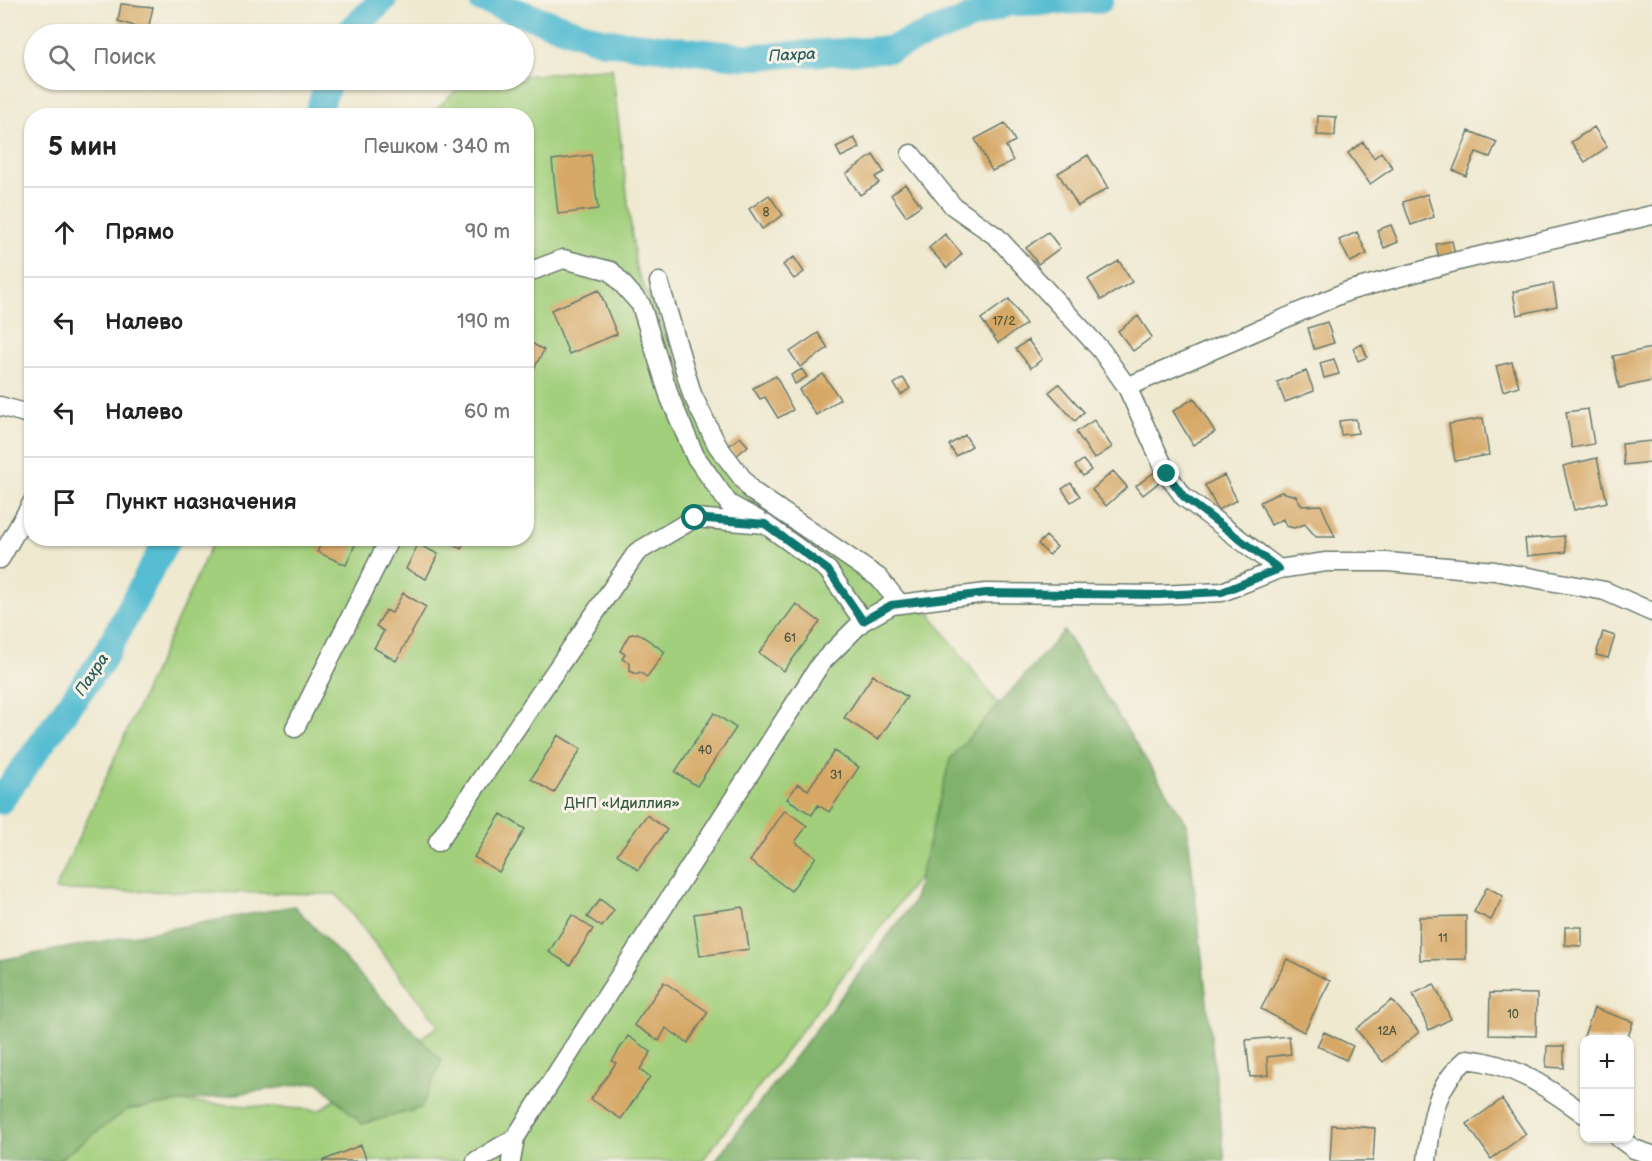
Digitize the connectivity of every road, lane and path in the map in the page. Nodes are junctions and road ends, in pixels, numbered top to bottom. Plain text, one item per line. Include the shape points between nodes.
1 (910, 154) dead end
2 (1652, 215) edge
3 (534, 270) edge
4 (659, 282) dead end
5 (1127, 387) junction
6 (0, 406) edge
7 (24, 413) edge
8 (24, 517) edge
9 (765, 524) junction
10 (386, 546) edge
11 (0, 559) edge
12 (1279, 569) junction
13 (900, 604) junction
14 (1652, 612) edge
15 (863, 621) junction
16 (295, 728) dead end
17 (438, 842) dead end
18 (1580, 1111) edge
19 (515, 1138) junction
20 (1626, 1143) edge
21 (1652, 1155) edge
22 (476, 1161) edge
23 (511, 1161) edge
24 (1427, 1161) edge

1 - 5 street via 953,206 997,237 1054,296
2 - 5 street via 1348,291
3 - 9 street via 563,259 611,271 641,305 670,398 695,456 729,504
4 - 13 street via 692,394 717,445 752,490 879,578
5 - 12 street via 1167,474 1184,497
6 - 7 street
8 - 11 street
9 - 15 street via 828,570
9 - 17 street via 695,518 637,552
10 - 16 street
12 - 13 street via 1222,592 986,593
12 - 14 street via 1326,562 1388,562 1495,571 1605,591
13 - 15 street
15 - 19 street via 821,663
18 - 24 street via 1518,1071 1490,1061 1467,1059 1441,1088 1432,1116
19 - 22 street
19 - 23 street
20 - 21 street

